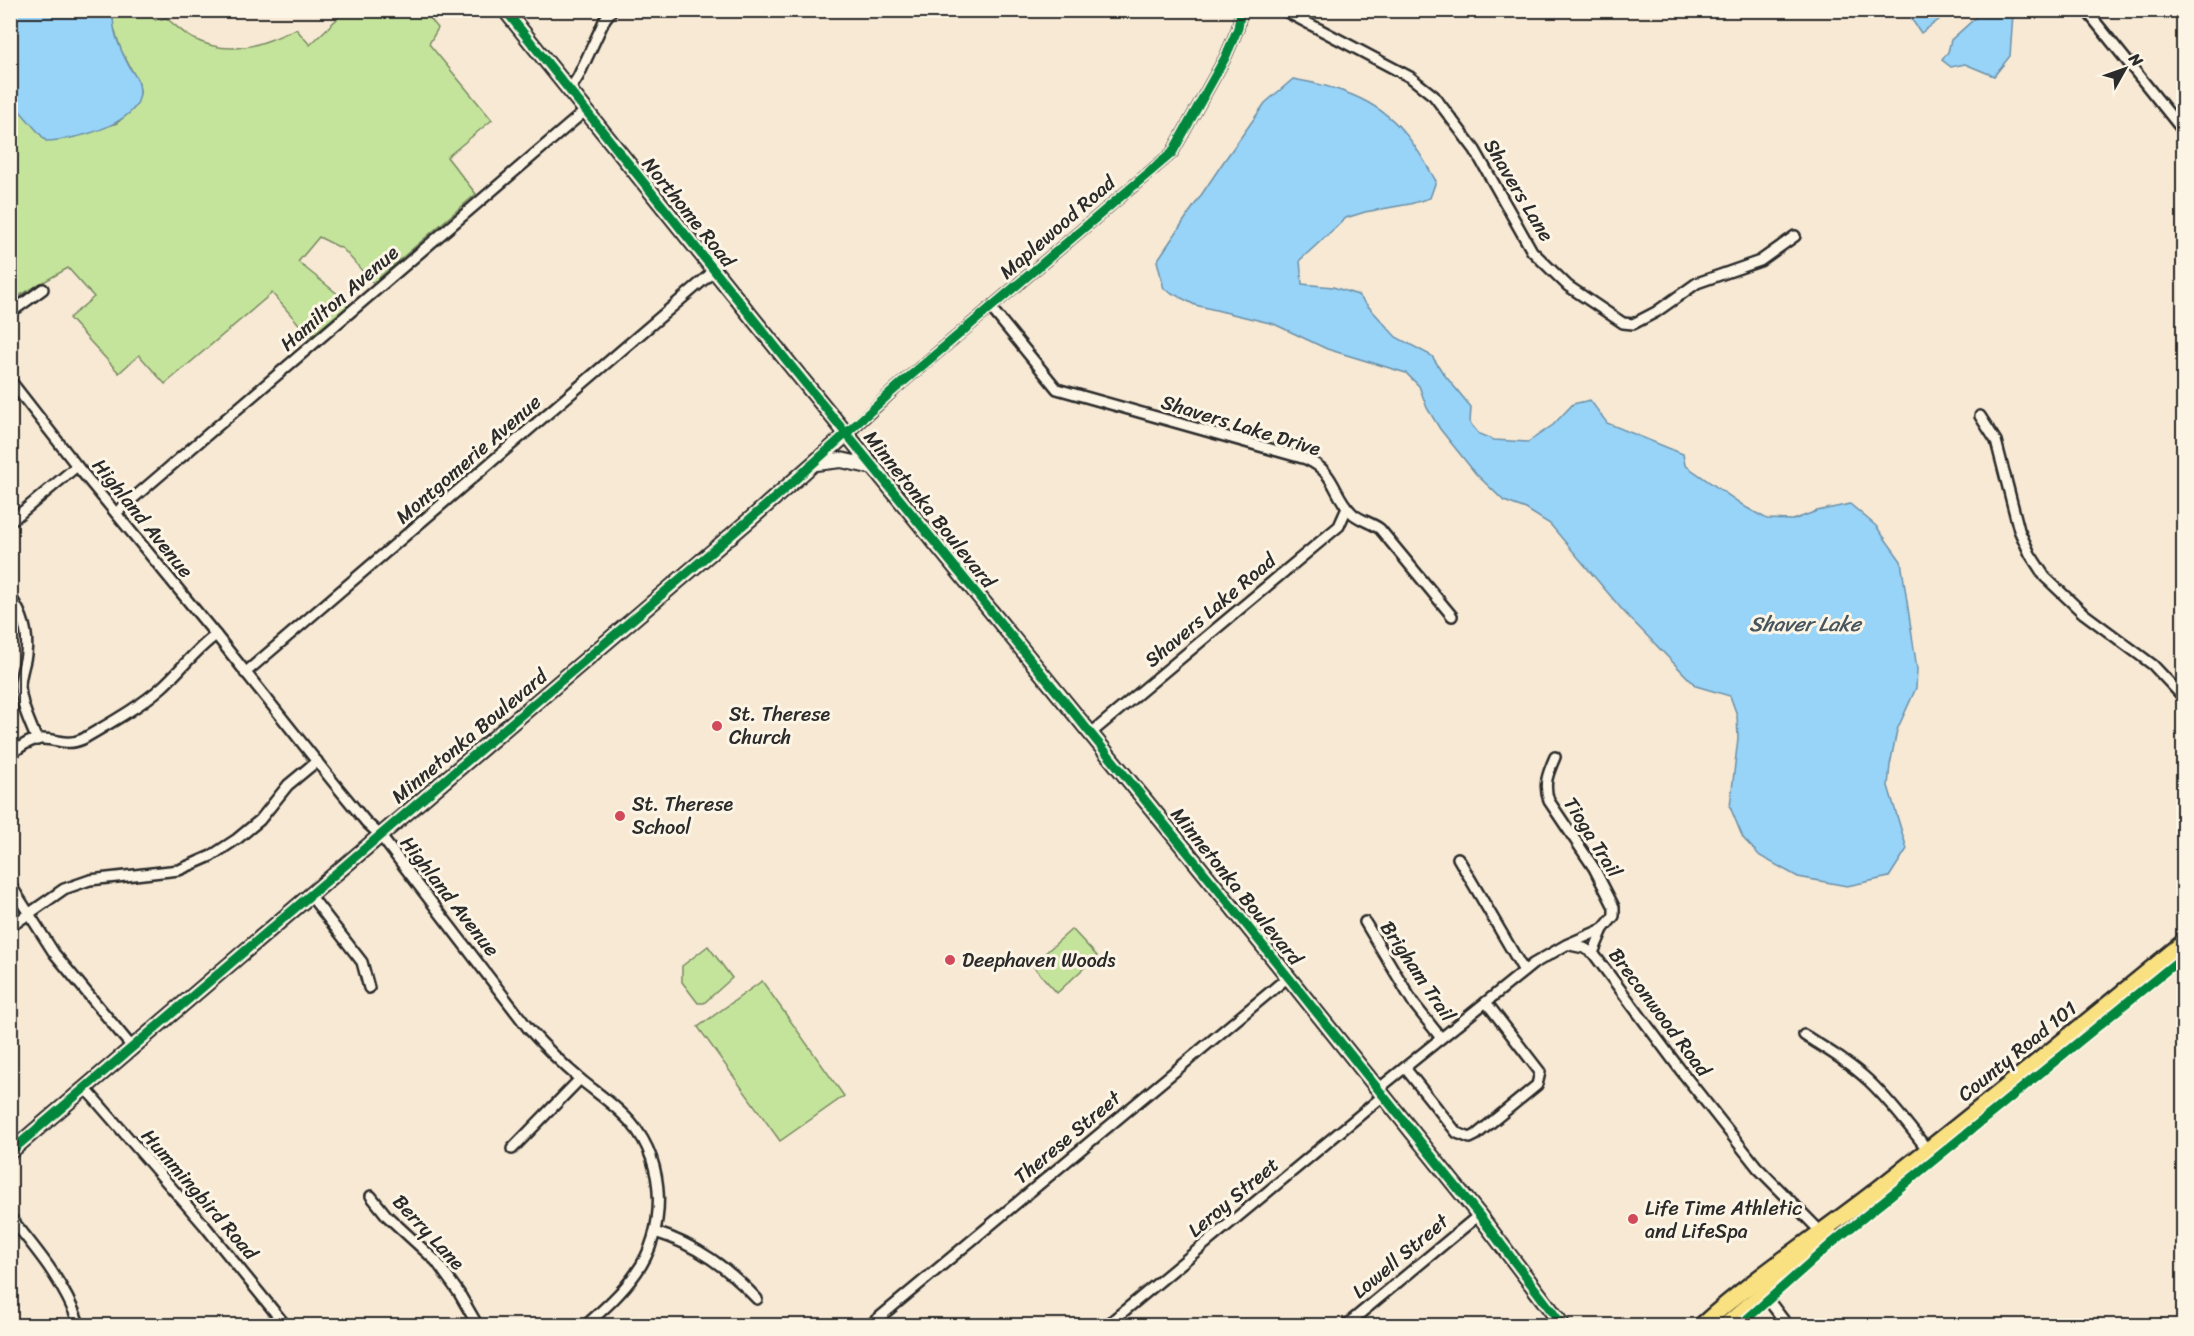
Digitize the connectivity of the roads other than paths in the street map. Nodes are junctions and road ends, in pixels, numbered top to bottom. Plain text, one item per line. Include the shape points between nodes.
1 (505, 10) edge
2 (612, 10) edge
3 (1240, 10) edge
4 (1283, 10) edge
5 (2086, 10) edge
6 (569, 91) junction
7 (585, 111) junction
8 (2184, 132) edge
9 (1795, 236) dead end
10 (714, 271) junction
11 (43, 289) dead end
12 (992, 308) junction
13 (10, 313) edge
14 (10, 380) edge
15 (1980, 416) dead end
16 (847, 434) junction
17 (815, 463) junction
18 (77, 466) junction
19 (873, 467) junction
20 (1347, 508) junction
21 (116, 513) junction
22 (10, 522) edge
23 (10, 596) edge
24 (1452, 616) dead end
25 (216, 635) junction
26 (245, 674) junction
27 (2184, 698) edge
28 (1090, 735) junction
29 (37, 740) junction
30 (10, 755) edge
31 (1555, 758) dead end
32 (317, 760) junction
33 (380, 835) junction
34 (1458, 858) dead end
35 (10, 884) edge
36 (310, 896) junction
37 (29, 912) junction
38 (1365, 922) dead end
39 (10, 927) edge
40 (1603, 929) junction
41 (2184, 942) edge
42 (1566, 945) junction
43 (1593, 953) junction
44 (1524, 971) junction
45 (1288, 977) junction
46 (369, 988) dead end
47 (1486, 1002) junction
48 (1804, 1035) dead end
49 (1442, 1038) junction
50 (132, 1047) junction
51 (1405, 1068) junction
52 (580, 1079) junction
53 (85, 1088) junction
54 (1380, 1093) junction
55 (512, 1149) dead end
56 (1927, 1149) junction
57 (10, 1152) edge
58 (371, 1196) dead end
59 (1479, 1215) junction
60 (10, 1217) edge
61 (655, 1232) junction
62 (1823, 1234) junction
63 (1763, 1293) junction
64 (757, 1299) dead end
65 (80, 1326) edge
66 (286, 1326) edge
67 (478, 1326) edge
68 (585, 1326) edge
69 (869, 1326) edge
70 (1106, 1326) edge
71 (1345, 1326) edge
72 (1563, 1326) edge
73 (1701, 1326) edge
74 (1725, 1326) edge
75 (1788, 1326) edge

1 - 6 street, Northome Road
2 - 6 street
3 - 12 street, Maplewood Road via 1238,28 1225,58 1172,153
4 - 9 street, Shavers Lane via 1410,77 1434,96 1475,150 1532,251 1568,286 1623,323 1633,324 1697,284 1760,261
5 - 8 street
6 - 7 street, Northome Road
7 - 10 street, Northome Road
7 - 21 street, Hamilton Avenue
10 - 16 street, Northome Road
10 - 26 street, Montgomerie Avenue
11 - 13 street
12 - 16 street, Maplewood Road
12 - 20 street, Shavers Lake Drive via 1057,388 1306,459 1329,475
14 - 18 street, Highland Avenue
15 - 27 street via 1996,441 2019,530 2045,577 2083,614 2153,665
16 - 17 street, Minnetonka Boulevard
16 - 19 street, Minnetonka Boulevard
17 - 19 street via 841,460
17 - 33 street, Minnetonka Boulevard
18 - 21 street, Highland Avenue
18 - 22 street
19 - 28 street, Minnetonka Boulevard
20 - 24 street via 1380,529
20 - 28 street, Shavers Lake Road via 1339,526
21 - 25 street, Highland Avenue
23 - 29 street via 23,621 26,637 20,685
25 - 26 street, Highland Avenue
25 - 29 street via 144,702 93,733 74,743
26 - 32 street, Highland Avenue
28 - 45 street, Minnetonka Boulevard
29 - 30 street via 29,741
31 - 40 street, Tioga Trail via 1545,790 1614,907 1614,916
32 - 33 street, Highland Avenue
32 - 37 street via 288,785 260,820 211,856 179,870 90,880 64,889
33 - 36 street, Minnetonka Boulevard
33 - 52 street, Highland Avenue via 528,1028
34 - 44 street
35 - 37 street
36 - 46 street via 362,962
36 - 50 street, Minnetonka Boulevard
37 - 39 street
37 - 50 street via 64,968
38 - 49 street, Brigham Trail via 1414,1004
40 - 42 street
40 - 43 street
41 - 56 main road, County Road 101
42 - 43 street, Breconwood Road
42 - 44 street
43 - 62 street, Breconwood Road via 1757,1167
44 - 47 street
45 - 54 street, Minnetonka Boulevard
45 - 69 street, Therese Street
47 - 49 street
47 - 51 street via 1540,1072 1537,1085 1484,1129 1470,1138 1456,1133
48 - 56 street via 1868,1080
49 - 51 street
50 - 53 street, Minnetonka Boulevard
51 - 54 street
52 - 55 street
52 - 61 street, Highland Avenue via 619,1110 646,1145 658,1189
53 - 57 street, Minnetonka Boulevard
53 - 66 street, Hummingbird Road
54 - 59 street, Minnetonka Boulevard
54 - 70 street, Leroy Street
56 - 62 main road, County Road 101
58 - 67 street, Berry Lane via 436,1261
59 - 71 street, Lowell Street
59 - 72 street, Minnetonka Boulevard
60 - 65 street via 61,1282
61 - 64 street via 710,1257
61 - 68 street, Highland Avenue via 637,1273
62 - 63 main road, County Road 101
62 - 73 main road, County Road 101 via 1741,1291
63 - 74 main road, County Road 101
63 - 75 street

